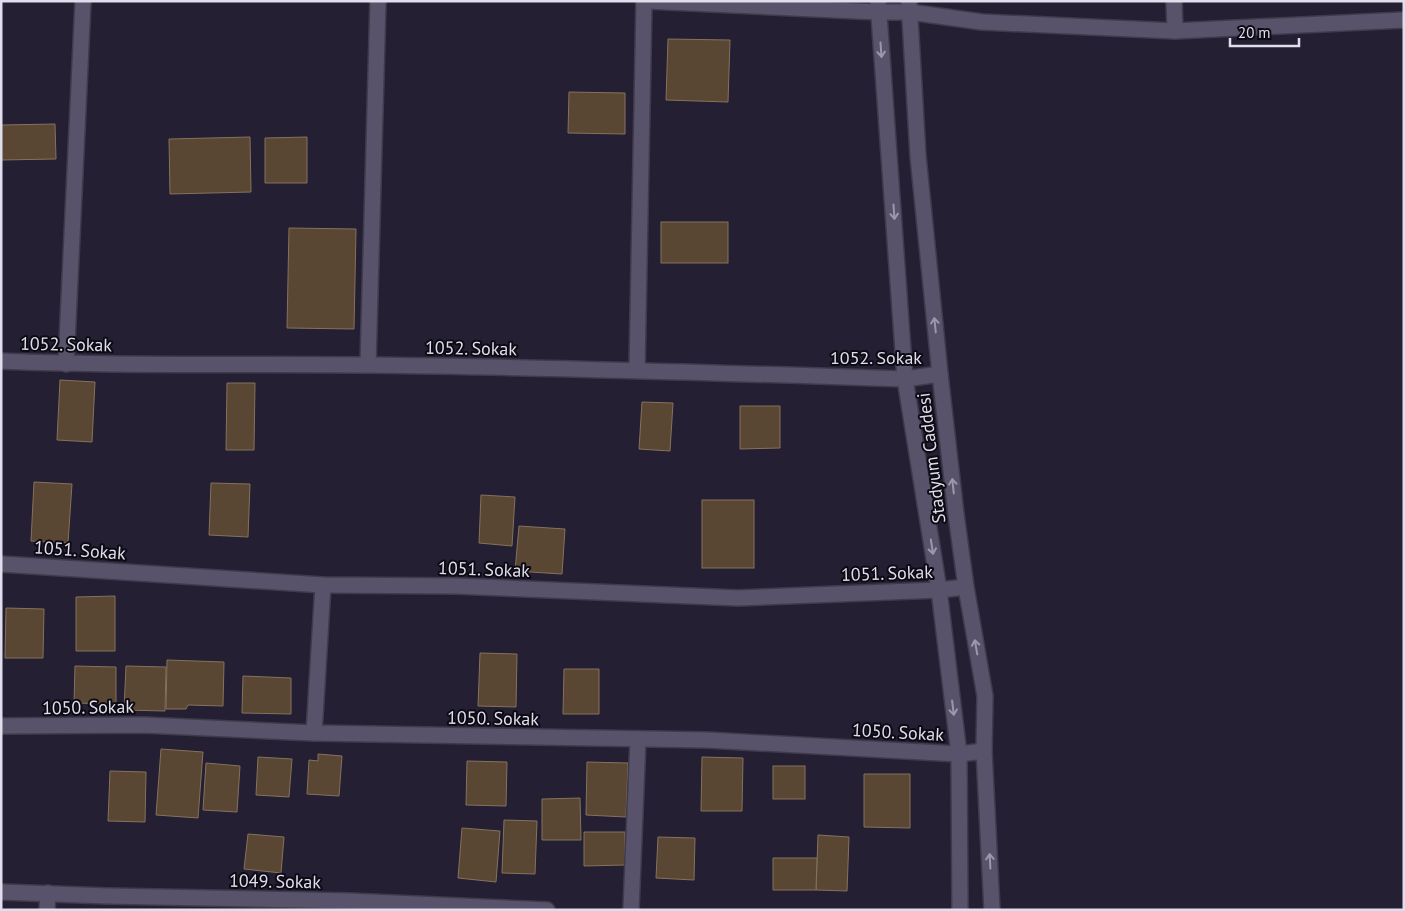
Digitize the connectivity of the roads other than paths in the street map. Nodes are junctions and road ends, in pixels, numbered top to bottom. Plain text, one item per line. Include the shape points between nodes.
1 (83, 1) edge
2 (378, 1) edge
3 (646, 1) edge
4 (1174, 1) edge
5 (878, 7) edge
6 (910, 7) edge
7 (1404, 20) edge
8 (1175, 31) junction
9 (1, 361) edge
10 (66, 364) junction
11 (368, 365) junction
12 (637, 370) junction
13 (940, 374) junction
14 (905, 379) junction
15 (1, 564) edge
16 (323, 585) junction
17 (966, 586) junction
18 (938, 590) junction
19 (1, 726) edge
20 (314, 733) junction
21 (638, 739) junction
22 (984, 751) junction
23 (958, 754) junction
24 (1, 892) edge
25 (48, 893) junction
26 (108, 903) edge
27 (349, 905) edge
28 (47, 910) edge
29 (547, 910) edge
30 (631, 910) edge
31 (960, 910) edge
32 (992, 910) edge

1 - 10 street
2 - 11 street
3 - 5 street
3 - 12 street
4 - 8 street
5 - 6 street
5 -> 14 street
6 - 8 street via 982,22
13 -> 6 street, Stadyum Caddesi via 918,156
7 - 8 street
9 - 10 street, 1052. Sokak
10 - 11 street, 1052. Sokak
11 - 12 street, 1052. Sokak
12 - 14 street, 1052. Sokak
13 - 14 street, 1052. Sokak
17 -> 13 street, Stadyum Caddesi
14 -> 18 street
15 - 16 street, 1051. Sokak
16 - 18 street, 1051. Sokak via 455,586 738,598
16 - 20 street
17 - 18 street, 1051. Sokak
22 -> 17 street, Stadyum Caddesi via 985,696
18 -> 23 street
19 - 20 street, 1050. Sokak via 144,725
20 - 21 street, 1050. Sokak
21 - 23 street, 1050. Sokak
21 - 30 street
22 - 23 street, 1050. Sokak
32 -> 22 street, Stadyum Caddesi
23 - 31 street
24 - 25 street, 1049. Sokak
25 - 26 street, 1049. Sokak
25 - 28 street
26 - 27 street, 1049. Sokak
27 - 29 street, 1049. Sokak

